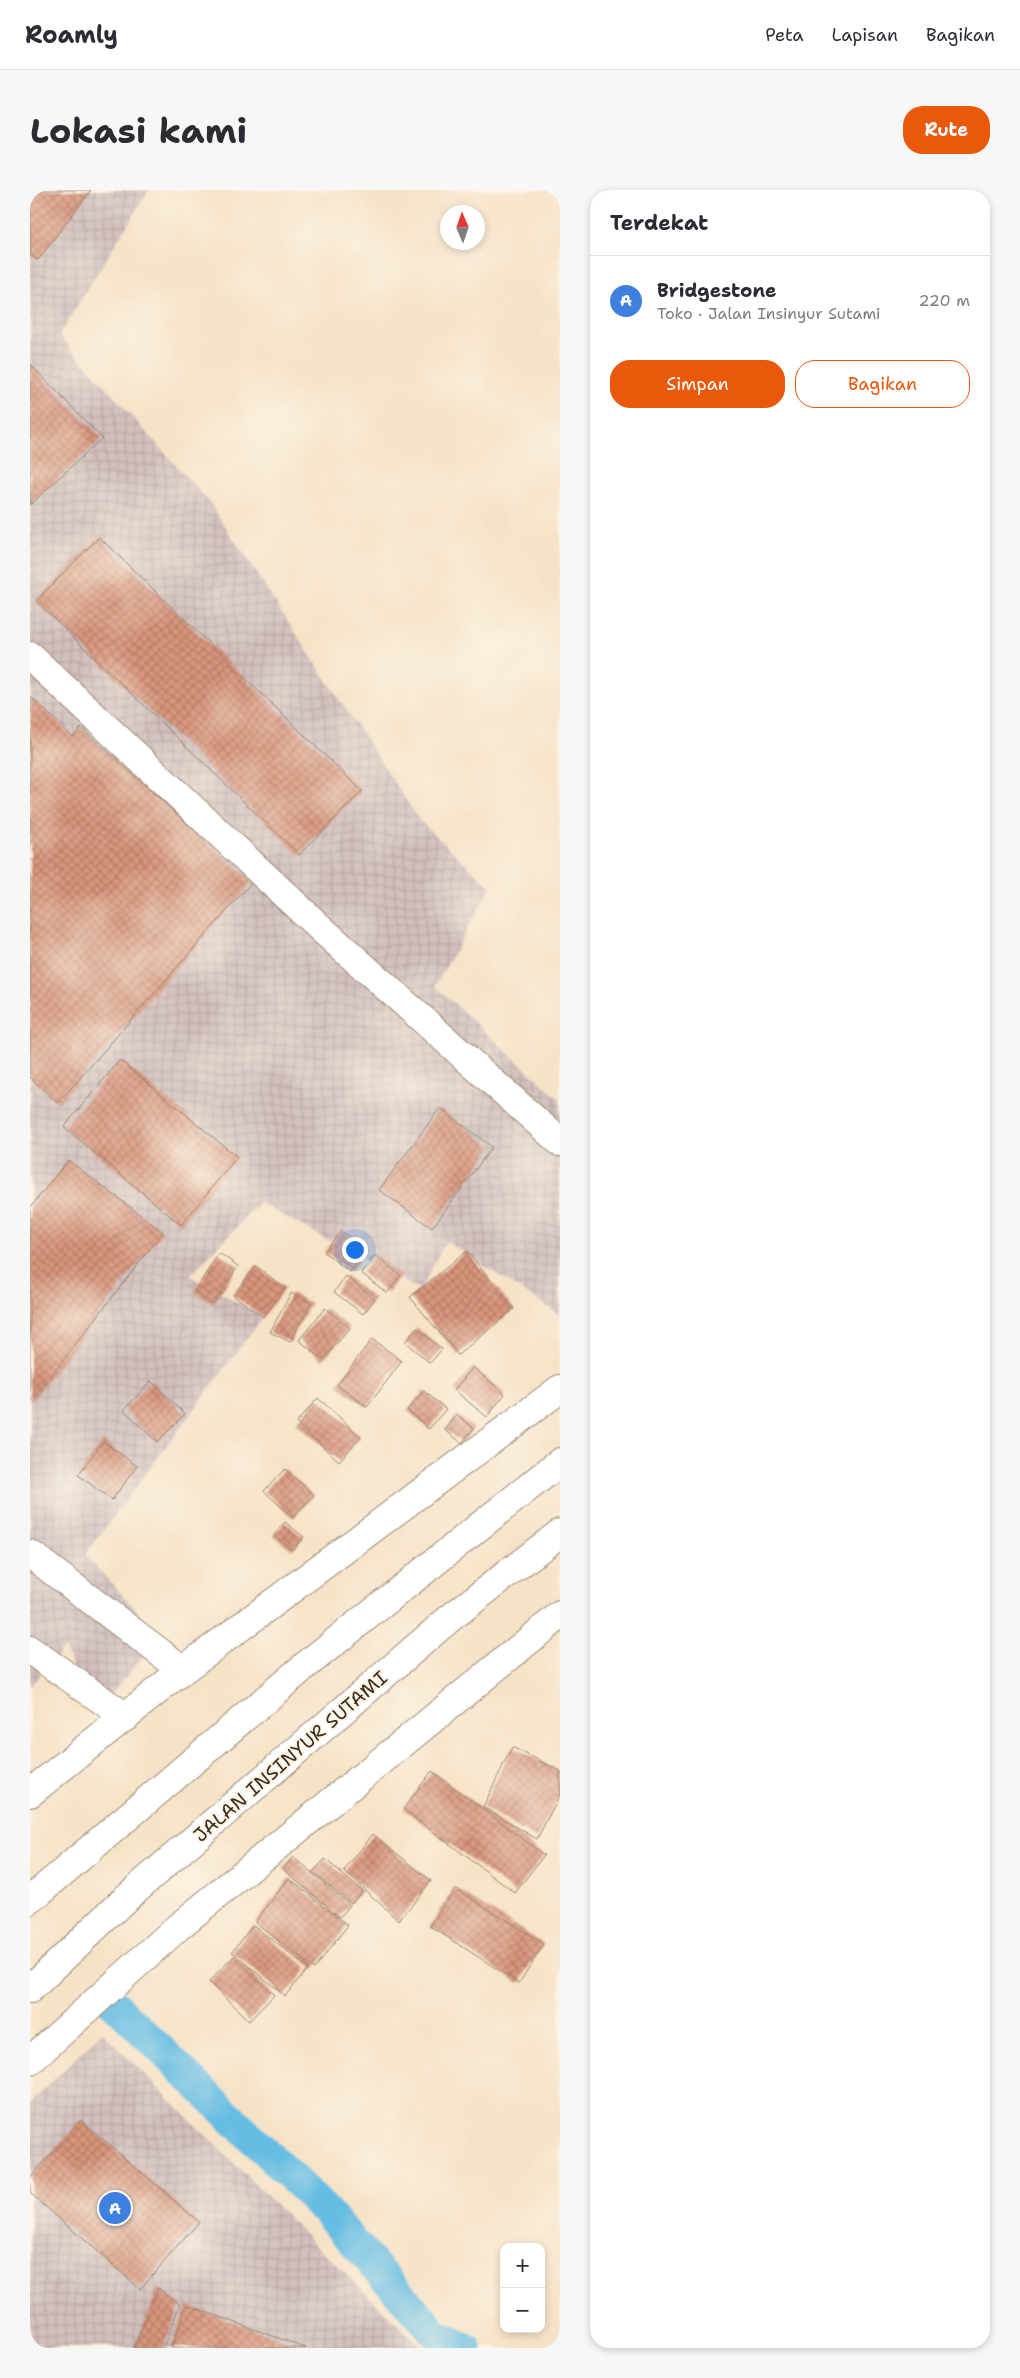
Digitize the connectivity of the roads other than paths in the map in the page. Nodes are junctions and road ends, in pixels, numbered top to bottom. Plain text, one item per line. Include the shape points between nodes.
1 (30, 656) edge
2 (560, 1142) edge
3 (560, 1389) edge
4 (560, 1462) edge
5 (560, 1533) edge
6 (30, 1554) edge
7 (560, 1615) edge
8 (30, 1650) edge
9 (183, 1670) junction
10 (126, 1717) junction
11 (30, 1793) edge
12 (30, 1900) edge
13 (30, 1989) edge
14 (30, 2061) edge

1 - 2 main road via 317,925
3 - 9 main road
4 - 12 main road via 306,1665
5 - 13 main road, JALAN INSINYUR SUTAMI via 434,1632 127,1897
6 - 9 main road
7 - 14 main road via 178,1927
8 - 10 main road
9 - 10 main road
10 - 11 main road

